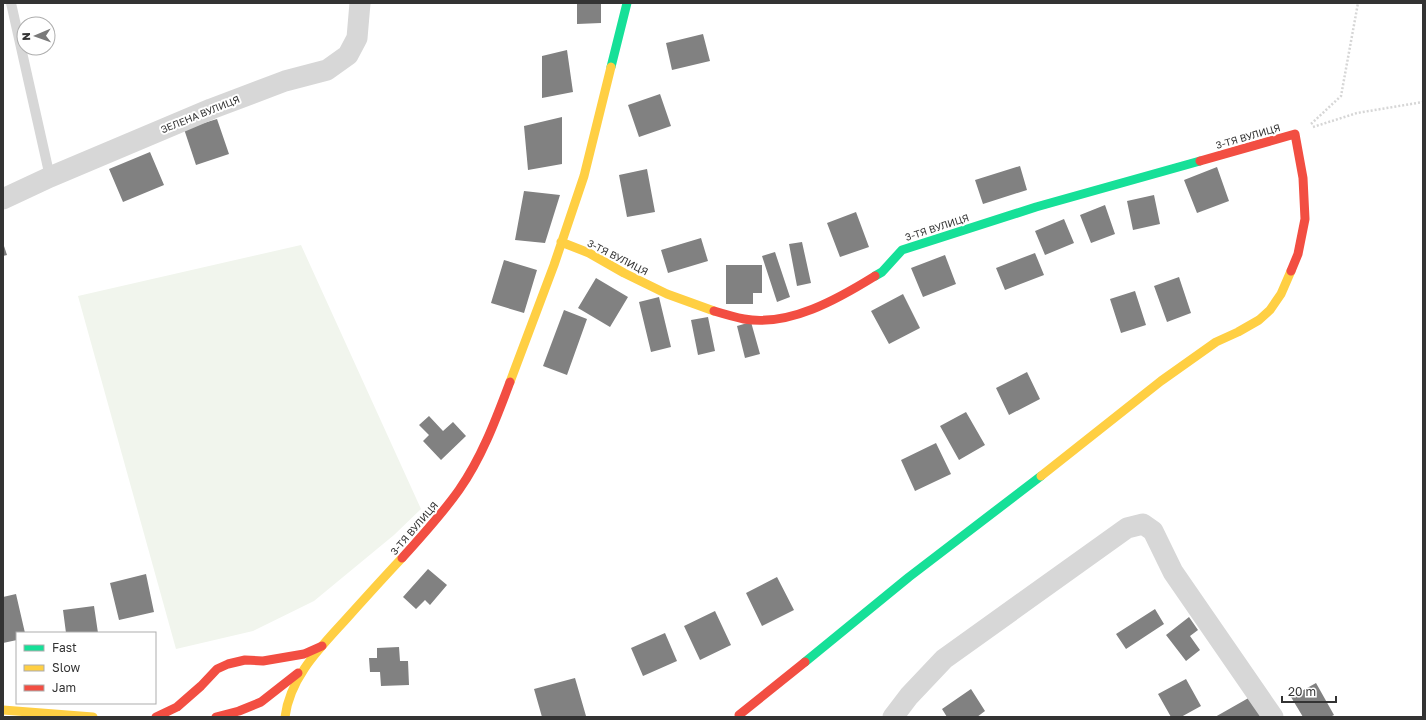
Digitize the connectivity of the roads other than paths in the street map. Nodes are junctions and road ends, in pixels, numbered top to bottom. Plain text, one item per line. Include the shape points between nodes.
1 (11, 3) edge
2 (360, 3) edge
3 (628, 3) edge
4 (50, 177) junction
5 (3, 199) edge
6 (561, 242) junction
7 (323, 645) junction
8 (307, 665) junction
9 (3, 710) edge
10 (740, 716) edge
11 (93, 717) edge
12 (156, 717) edge
13 (216, 717) edge
14 (285, 717) edge
15 (894, 717) edge
16 (1273, 717) edge

1 - 4 lane
2 - 4 street, ЗЕЛЕНА ВУЛИЦЯ via 357,38 348,55 327,70 285,81 211,109
3 - 6 street, 3-ТЯ ВУЛИЦЯ via 584,176
4 - 5 street, ЗЕЛЕНА ВУЛИЦЯ
6 - 7 street, 3-ТЯ ВУЛИЦЯ via 492,429 476,464 442,512
6 - 10 street, 3-ТЯ ВУЛИЦЯ via 589,253 667,294 703,308 744,319 773,320 817,308 858,287 882,272 902,250 1036,207 1295,134 1303,178 1306,219 1298,254 1281,294 1270,310 1259,320 1216,342 1161,381 909,577
7 - 8 street, 3-ТЯ ВУЛИЦЯ
7 - 12 street via 304,654 228,664 217,669 177,707
8 - 13 street via 261,702
8 - 14 street, 3-ТЯ ВУЛИЦЯ via 294,685 285,708
9 - 11 street
15 - 16 street via 909,696 944,659 1127,528 1143,524 1153,531 1173,572

